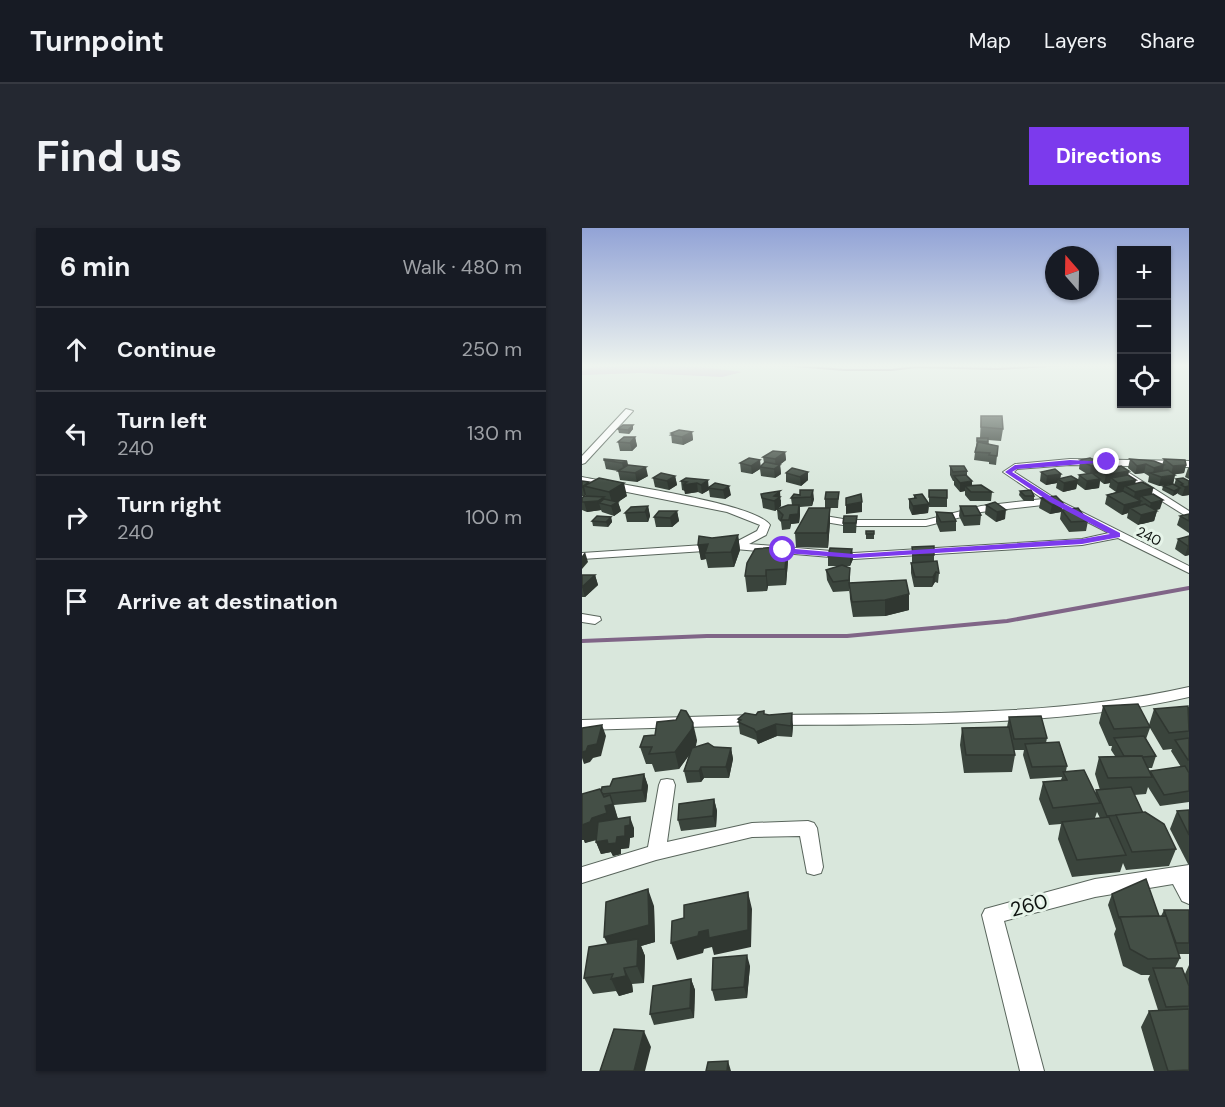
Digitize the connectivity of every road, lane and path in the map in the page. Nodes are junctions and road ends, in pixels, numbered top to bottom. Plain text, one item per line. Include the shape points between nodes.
1 (629, 411) dead end
2 (582, 462) edge
3 (1107, 462) junction
4 (1188, 464) edge
5 (582, 480) edge
6 (1053, 501) junction
7 (1189, 515) edge
8 (810, 517) edge
9 (1117, 535) junction
10 (735, 546) junction
11 (582, 556) edge
12 (1189, 570) edge
13 (1189, 692) edge
14 (582, 725) edge
15 (667, 785) dead end
16 (656, 852) junction
17 (814, 867) dead end
18 (1184, 873) edge
19 (582, 875) edge
20 (1189, 895) edge
21 (1032, 1071) edge

1 - 2 street
3 - 4 street, 240
3 - 6 street, 240 via 1015,467 1008,472
3 - 7 street
5 - 10 street via 729,509 762,520 762,533
6 - 8 street via 981,509 926,523 849,523
6 - 9 street, 240
9 - 10 street via 1082,542 854,556
9 - 12 street, 240
10 - 11 street
13 - 14 street via 1098,707 944,718
15 - 16 street
16 - 17 street via 752,830 808,828
16 - 19 street
18 - 20 street
18 - 21 street, 260 via 1095,888 992,915

